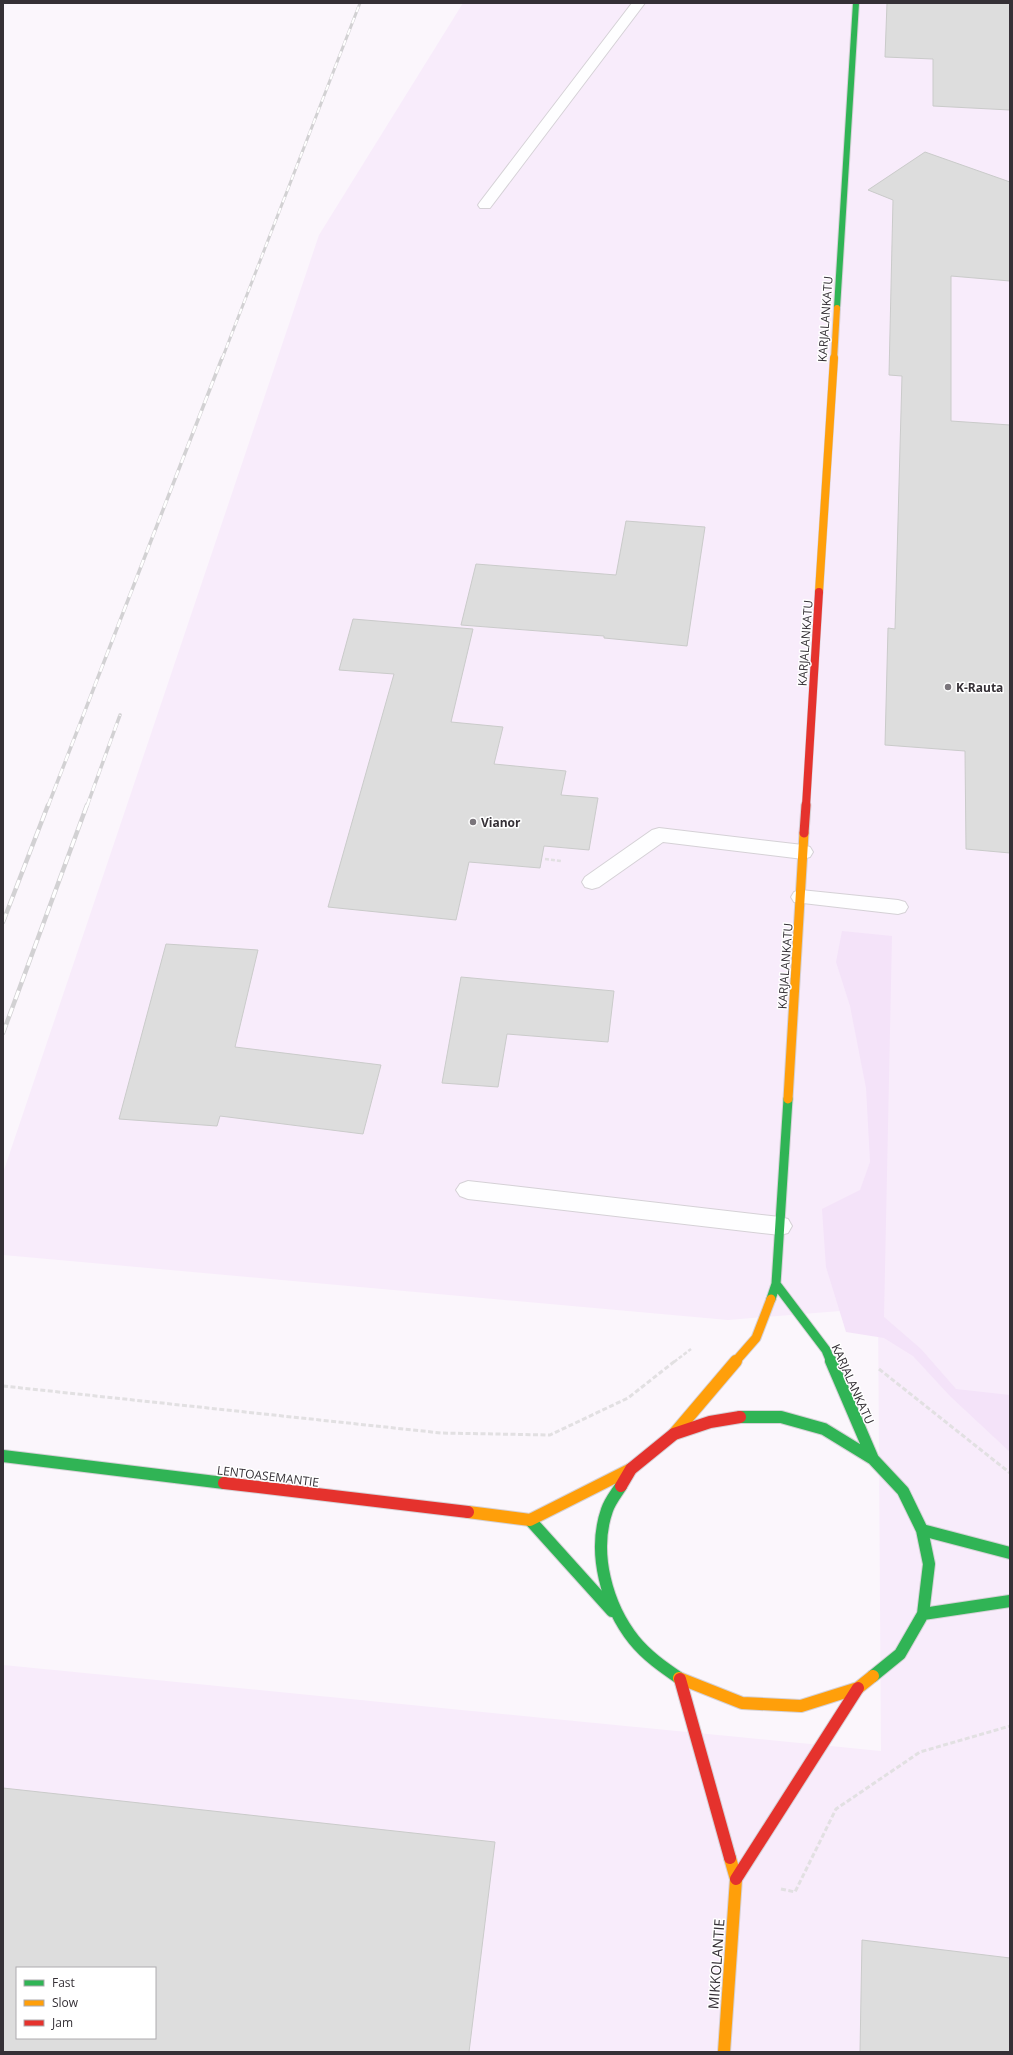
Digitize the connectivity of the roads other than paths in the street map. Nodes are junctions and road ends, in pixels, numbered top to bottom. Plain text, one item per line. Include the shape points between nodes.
1 (639, 3) edge
2 (856, 3) edge
3 (485, 205) dead end
4 (803, 852) junction
5 (592, 882) dead end
6 (801, 897) junction
7 (898, 908) dead end
8 (468, 1190) dead end
9 (780, 1226) junction
10 (776, 1284) junction
11 (674, 1434) junction
12 (3, 1456) edge
13 (873, 1459) junction
14 (631, 1469) junction
15 (530, 1520) junction
16 (922, 1530) junction
17 (1010, 1552) edge
18 (1010, 1601) edge
19 (923, 1614) junction
20 (619, 1619) junction
21 (680, 1680) junction
22 (858, 1688) junction
23 (736, 1879) junction
24 (724, 2052) edge

1 - 3 lane
2 - 4 street, KARJALANKATU
4 - 5 lane via 659,836
4 - 6 street, KARJALANKATU
6 - 7 lane
6 - 9 street, KARJALANKATU
8 - 9 lane
9 - 10 street, KARJALANKATU
10 - 11 street, KARJALANKATU via 756,1338
10 - 13 street, KARJALANKATU via 826,1350
11 - 13 street via 710,1422 740,1417 781,1417 824,1429
11 - 14 street
12 - 15 street, LENTOASEMANTIE
13 - 16 street via 903,1491
14 - 15 street
14 - 20 street via 606,1511 602,1540 603,1572
15 - 20 street
16 - 17 street
16 - 19 street via 929,1564
18 - 19 street
19 - 22 street via 900,1654
20 - 21 street via 647,1654
21 - 22 street via 742,1703 801,1706
21 - 23 street
22 - 23 street
23 - 24 street, MIKKOLANTIE

